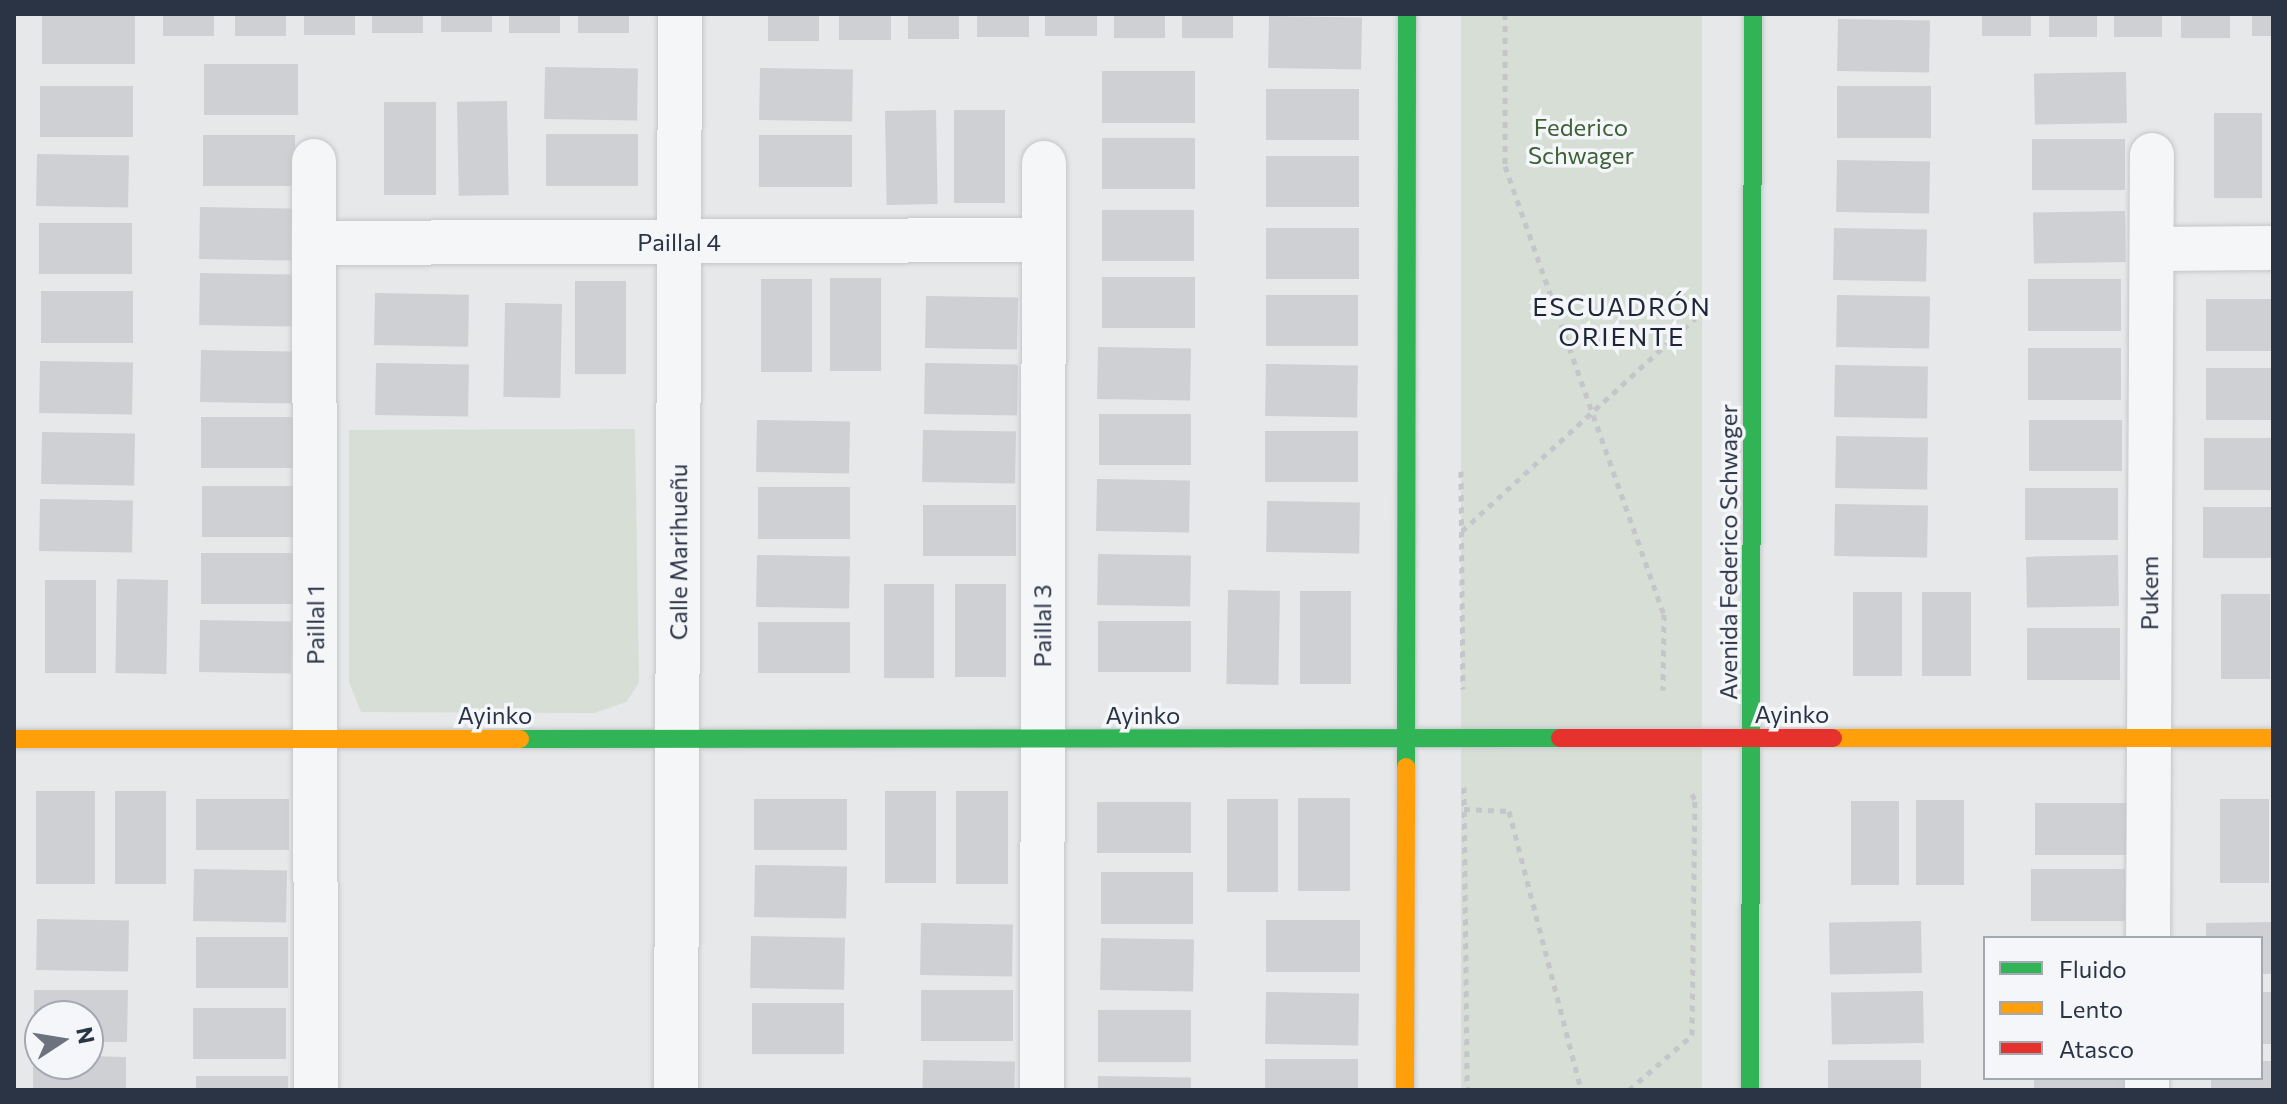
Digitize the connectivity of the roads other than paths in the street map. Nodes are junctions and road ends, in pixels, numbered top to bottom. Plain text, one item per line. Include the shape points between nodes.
1 (680, 14) edge
2 (1407, 14) edge
3 (1753, 14) edge
4 (2152, 155) dead end
5 (314, 161) dead end
6 (1044, 163) dead end
7 (1043, 240) junction
8 (680, 242) junction
9 (315, 243) junction
10 (2273, 248) edge
11 (2152, 249) junction
12 (678, 738) junction
13 (1751, 738) junction
14 (2149, 738) junction
15 (2273, 738) edge
16 (14, 739) edge
17 (316, 739) junction
18 (1042, 739) junction
19 (1405, 739) junction
20 (2148, 936) edge
21 (316, 1090) edge
22 (676, 1090) edge
23 (1042, 1090) edge
24 (1405, 1090) edge
25 (1750, 1090) edge

1 - 8 street, Calle Marihueñu
2 - 19 street
3 - 13 street, Avenida Federico Schwager
4 - 11 street, Pukem
5 - 9 street, Paillal 1
6 - 7 street, Paillal 3
7 - 8 street, Paillal 4
7 - 18 street, Paillal 3
8 - 9 street, Paillal 4
8 - 12 street, Calle Marihueñu
9 - 17 street, Paillal 1
10 - 11 street
11 - 14 street, Pukem
12 - 17 street, Ayinko
12 - 18 street, Ayinko
12 - 22 street, Calle Marihueñu
13 - 14 street, Ayinko
13 - 19 street, Ayinko
13 - 25 street, Avenida Federico Schwager
14 - 15 street, Ayinko
14 - 20 street, Pukem
16 - 17 street, Ayinko
17 - 21 street, Paillal 1
18 - 19 street, Ayinko
18 - 23 street, Paillal 3
19 - 24 street

